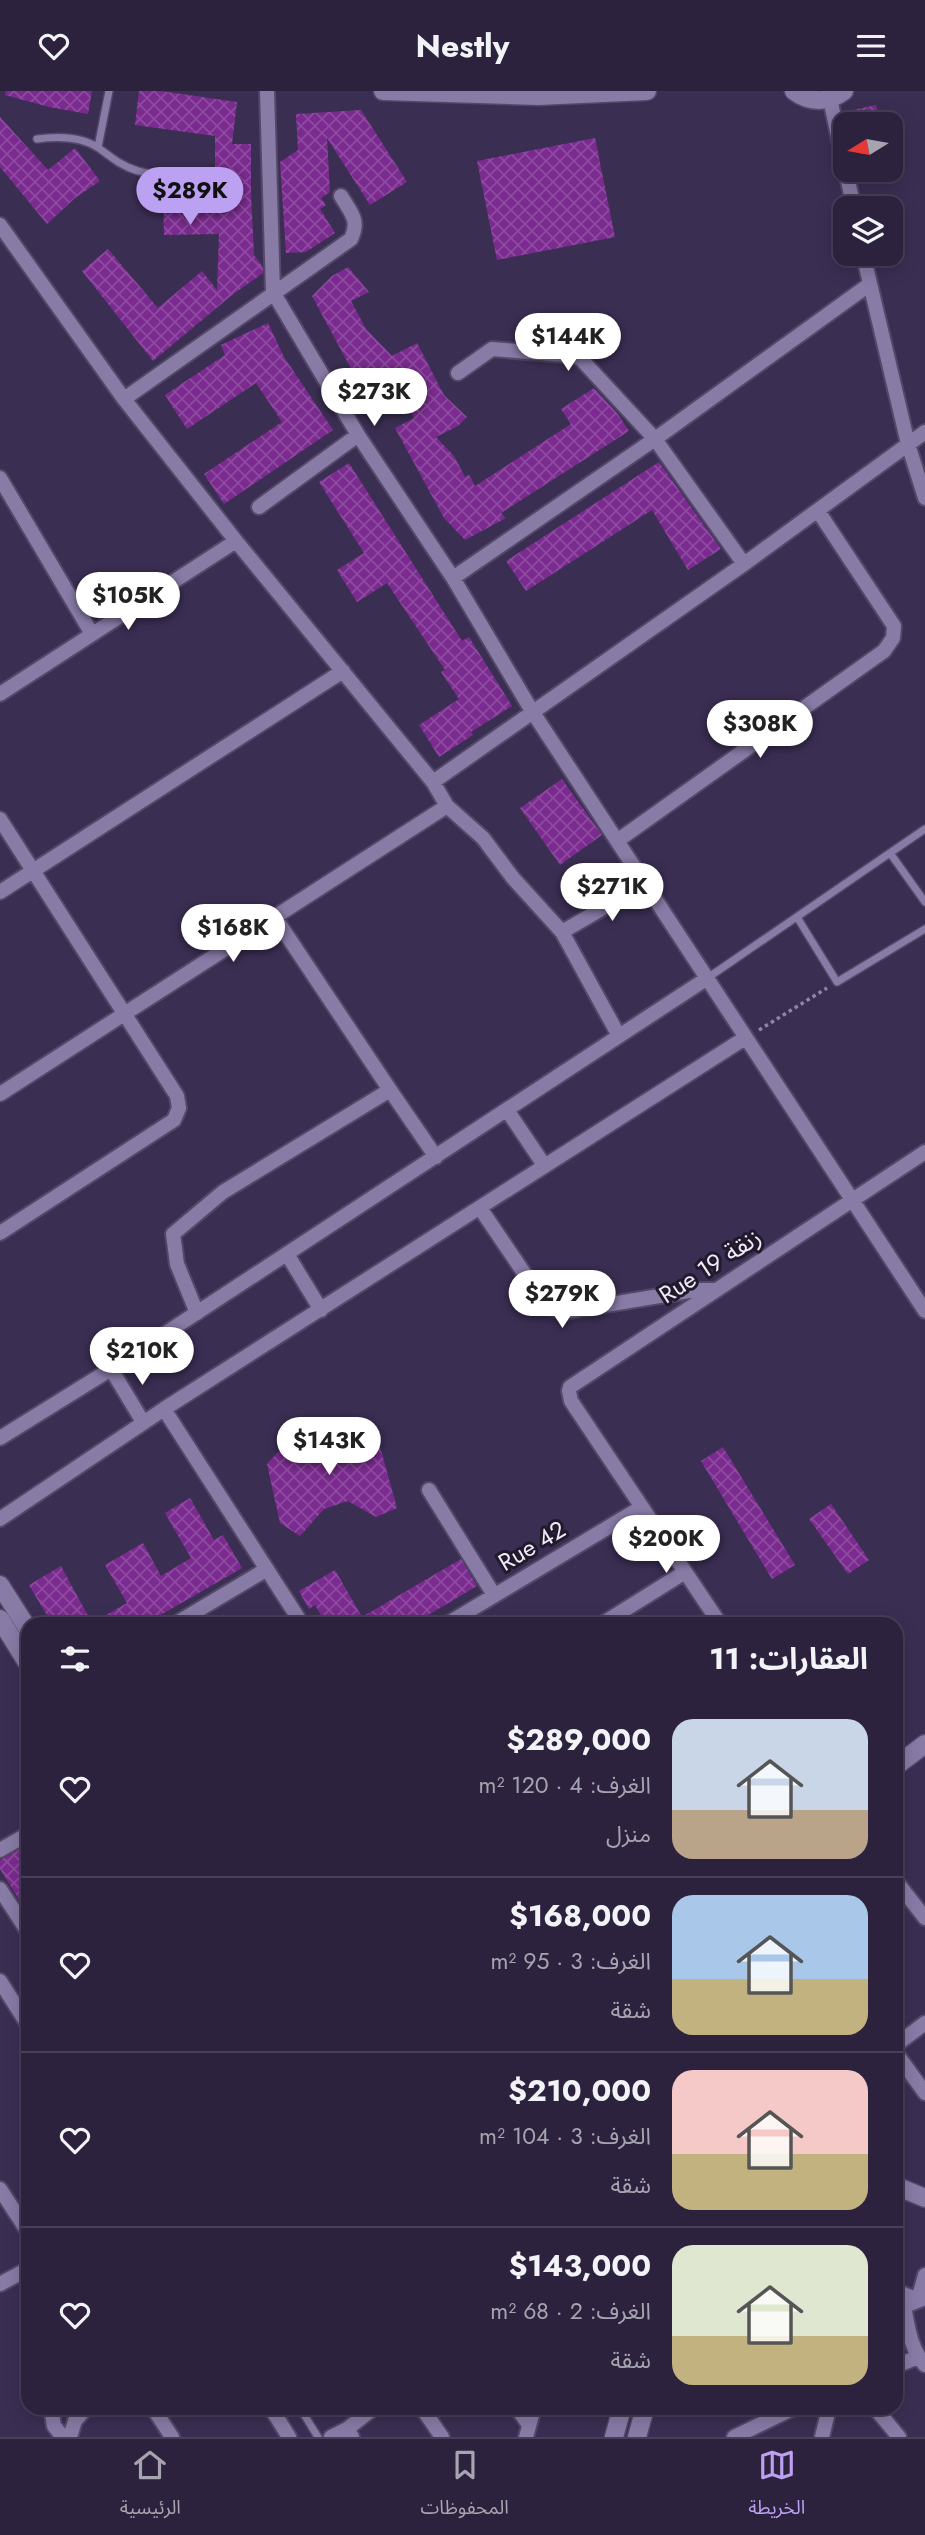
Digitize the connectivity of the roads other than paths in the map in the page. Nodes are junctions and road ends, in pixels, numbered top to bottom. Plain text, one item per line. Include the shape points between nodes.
1 (109, 91) edge
2 (267, 91) edge
3 (383, 91) edge
4 (647, 91) edge
5 (794, 91) edge
6 (837, 95) edge
7 (37, 139) dead end
8 (98, 147) junction
9 (192, 172) dead end
10 (341, 196) dead end
11 (852, 196) edge
12 (0, 226) edge
13 (866, 266) edge
14 (870, 284) junction
15 (273, 292) junction
16 (458, 373) dead end
17 (124, 399) junction
18 (925, 432) edge
19 (358, 435) junction
20 (655, 439) junction
21 (908, 444) junction
22 (2, 486) edge
23 (925, 498) edge
24 (259, 507) dead end
25 (818, 511) junction
26 (236, 541) junction
27 (744, 564) junction
28 (453, 578) junction
29 (92, 634) junction
30 (343, 671) junction
31 (0, 694) edge
32 (532, 711) junction
33 (433, 782) junction
34 (447, 806) junction
35 (0, 820) edge
36 (925, 829) edge
37 (617, 841) junction
38 (890, 853) junction
39 (33, 871) junction
40 (644, 884) junction
41 (0, 892) edge
42 (925, 902) edge
43 (274, 916) junction
44 (797, 917) junction
45 (925, 929) edge
46 (562, 932) junction
47 (706, 979) junction
48 (125, 1014) junction
49 (619, 1036) junction
50 (745, 1038) junction
51 (390, 1090) junction
52 (0, 1094) edge
53 (507, 1110) junction
54 (925, 1152) edge
55 (436, 1157) junction
56 (544, 1165) junction
57 (851, 1200) junction
58 (480, 1208) junction
59 (0, 1233) edge
60 (287, 1254) junction
61 (714, 1290) junction
62 (321, 1310) junction
63 (925, 1311) edge
64 (197, 1313) junction
65 (111, 1369) junction
66 (164, 1409) junction
67 (143, 1422) junction
68 (0, 1439) edge
69 (429, 1490) dead end
70 (642, 1507) junction
71 (0, 1519) edge
72 (267, 1569) junction
73 (685, 1572) junction
74 (0, 1585) edge
75 (494, 1595) junction
76 (198, 1617) edge
77 (298, 1617) edge
78 (458, 1617) edge
79 (613, 1617) edge
80 (715, 1617) edge
81 (21, 1618) edge
82 (0, 1619) edge
83 (21, 1653) edge
84 (925, 1744) edge
85 (903, 1761) edge
86 (21, 1838) edge
87 (0, 1850) edge
88 (0, 1889) edge
89 (903, 1889) edge
90 (924, 1914) edge
91 (21, 1921) edge
92 (0, 1981) edge
93 (21, 2014) edge
94 (925, 2023) edge
95 (903, 2040) edge
96 (903, 2063) edge
97 (925, 2093) edge
98 (0, 2189) edge
99 (903, 2189) edge
100 (925, 2198) edge
101 (21, 2221) edge
102 (21, 2273) edge
103 (925, 2275) edge
104 (0, 2284) edge
105 (903, 2293) edge
106 (922, 2299) edge
107 (903, 2306) edge
108 (903, 2317) edge
109 (922, 2361) edge
110 (903, 2365) edge
111 (52, 2415) edge
112 (80, 2415) edge
113 (158, 2415) edge
114 (275, 2415) edge
115 (304, 2415) edge
116 (367, 2415) edge
117 (427, 2415) edge
118 (620, 2415) edge
119 (643, 2415) edge
120 (780, 2415) edge
121 (827, 2415) edge
122 (881, 2415) edge
123 (350, 2433) edge
124 (63, 2437) edge
125 (70, 2437) edge
126 (172, 2437) edge
127 (289, 2437) edge
128 (318, 2437) edge
129 (331, 2437) edge
130 (442, 2437) edge
131 (614, 2437) edge
132 (637, 2437) edge
133 (734, 2437) edge
134 (822, 2437) edge
135 (899, 2437) edge

1 - 8 lane
2 - 15 street
3 - 4 street via 538,96
5 - 6 street via 818,101
6 - 11 street
7 - 8 lane via 74,138
8 - 9 lane via 138,171
10 - 15 street via 354,218 351,239
12 - 17 street
13 - 14 street
14 - 20 street
14 - 21 street
15 - 17 street
15 - 19 street
16 - 20 street via 492,349 575,356
17 - 26 street
18 - 21 street
19 - 24 street
19 - 28 street
20 - 27 street
20 - 28 street
21 - 23 street
21 - 25 street
22 - 29 street
25 - 27 street
25 - 37 street via 894,626 893,638 884,651
26 - 29 street
26 - 30 street
27 - 32 street
28 - 32 street
29 - 31 street
30 - 33 street
30 - 39 street
32 - 33 street
32 - 37 street
33 - 34 street
34 - 43 street
34 - 46 street via 483,838
35 - 39 street
36 - 38 lane
37 - 40 street
38 - 42 lane
38 - 44 lane
39 - 41 street
39 - 48 street
40 - 46 street
40 - 47 street
43 - 48 street
43 - 51 street
44 - 45 lane via 837,982
44 - 47 lane
46 - 49 street
47 - 49 street
47 - 50 street
48 - 52 street
48 - 59 street via 177,1097 174,1120
49 - 53 street
50 - 56 street
50 - 57 street
51 - 55 street
51 - 64 street via 223,1192 173,1234 177,1264
53 - 55 street
53 - 56 street
54 - 57 street, Rue 19 زنقة
55 - 60 street
56 - 58 street
57 - 61 street, Rue 19 زنقة
57 - 63 street
58 - 61 street via 543,1301 556,1311
58 - 62 street
60 - 62 street
60 - 64 street
61 - 70 street, Rue 19 زنقة via 573,1383 569,1391 571,1401
62 - 66 street
64 - 65 street
65 - 67 street
65 - 68 street
66 - 67 street
66 - 72 street
67 - 71 street
69 - 75 street
70 - 73 street
70 - 75 street, Rue 42
72 - 76 street
72 - 77 street
73 - 79 street
73 - 80 street
74 - 81 street
75 - 78 street, Rue 42
82 - 83 street
84 - 85 street
86 - 87 street
88 - 91 street
89 - 90 street
92 - 93 street
94 - 95 street
96 - 97 street
98 - 101 street
99 - 100 street
102 - 104 street
103 - 106 street
105 - 106 street
106 - 107 street
108 - 109 street
109 - 110 street
111 - 124 street
112 - 125 street
113 - 126 street
114 - 127 street
115 - 128 lane
116 - 123 street
117 - 130 street
118 - 131 street
119 - 132 street
120 - 133 street
121 - 134 street
122 - 135 street
123 - 129 street

